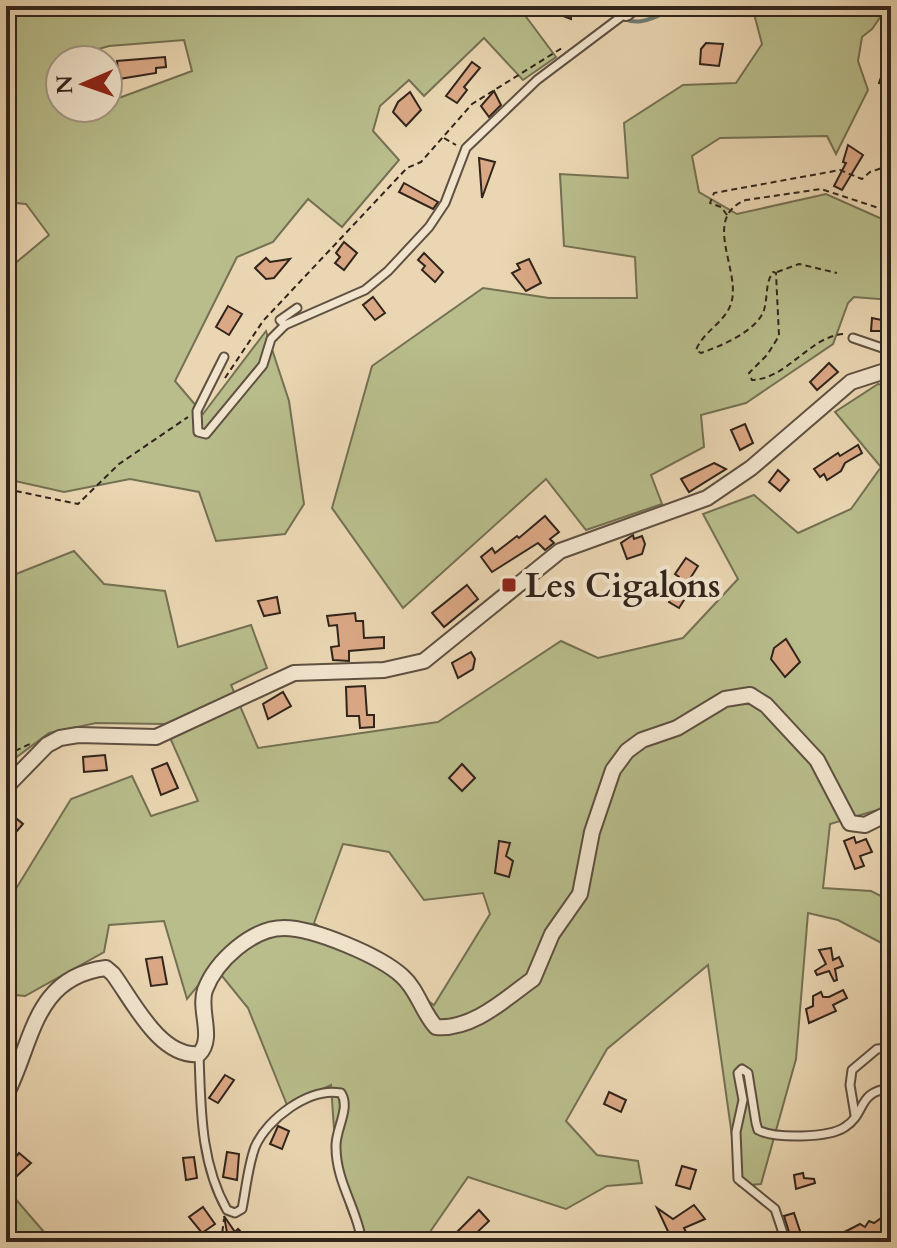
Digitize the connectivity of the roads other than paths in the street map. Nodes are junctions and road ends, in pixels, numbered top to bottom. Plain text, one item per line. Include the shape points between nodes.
1 (631, 10) edge
2 (297, 308) dead end
3 (285, 325) junction
4 (853, 338) road end
5 (891, 351) edge
6 (224, 357) dead end
7 (891, 374) edge
8 (6, 787) edge
9 (891, 812) edge
10 (891, 1048) edge
11 (199, 1054) junction
12 (891, 1088) edge
13 (6, 1095) edge
14 (855, 1117) junction
15 (362, 1242) edge
16 (786, 1242) edge

1 - 3 lane via 537,80 464,151 445,203 388,271 365,290
2 - 3 lane via 280,320
3 - 6 lane via 271,339 263,365 206,434 198,432 197,411
4 - 5 lane
7 - 8 street via 851,382 751,468 707,498 560,551 424,661 384,670 294,673 156,737 60,738
9 - 11 street via 865,825 850,823 817,760 766,705 750,695 725,699 627,751 613,770 574,906 552,934 533,979 488,1010 453,1029 436,1027 401,975 361,952 281,927 246,942 212,974 204,992 207,1039
10 - 14 lane via 877,1049 852,1070
11 - 13 street via 182,1054 153,1030 113,974 106,968 94,969 58,988 46,1001
11 - 15 lane via 201,1127 216,1191 227,1210 235,1213 242,1209 256,1146 277,1117 308,1098 334,1091 345,1098 335,1145 339,1182 359,1222
12 - 14 lane via 866,1097
14 - 16 lane via 844,1129 767,1135 758,1130 748,1073 738,1073 743,1100 736,1132 738,1179 775,1209

